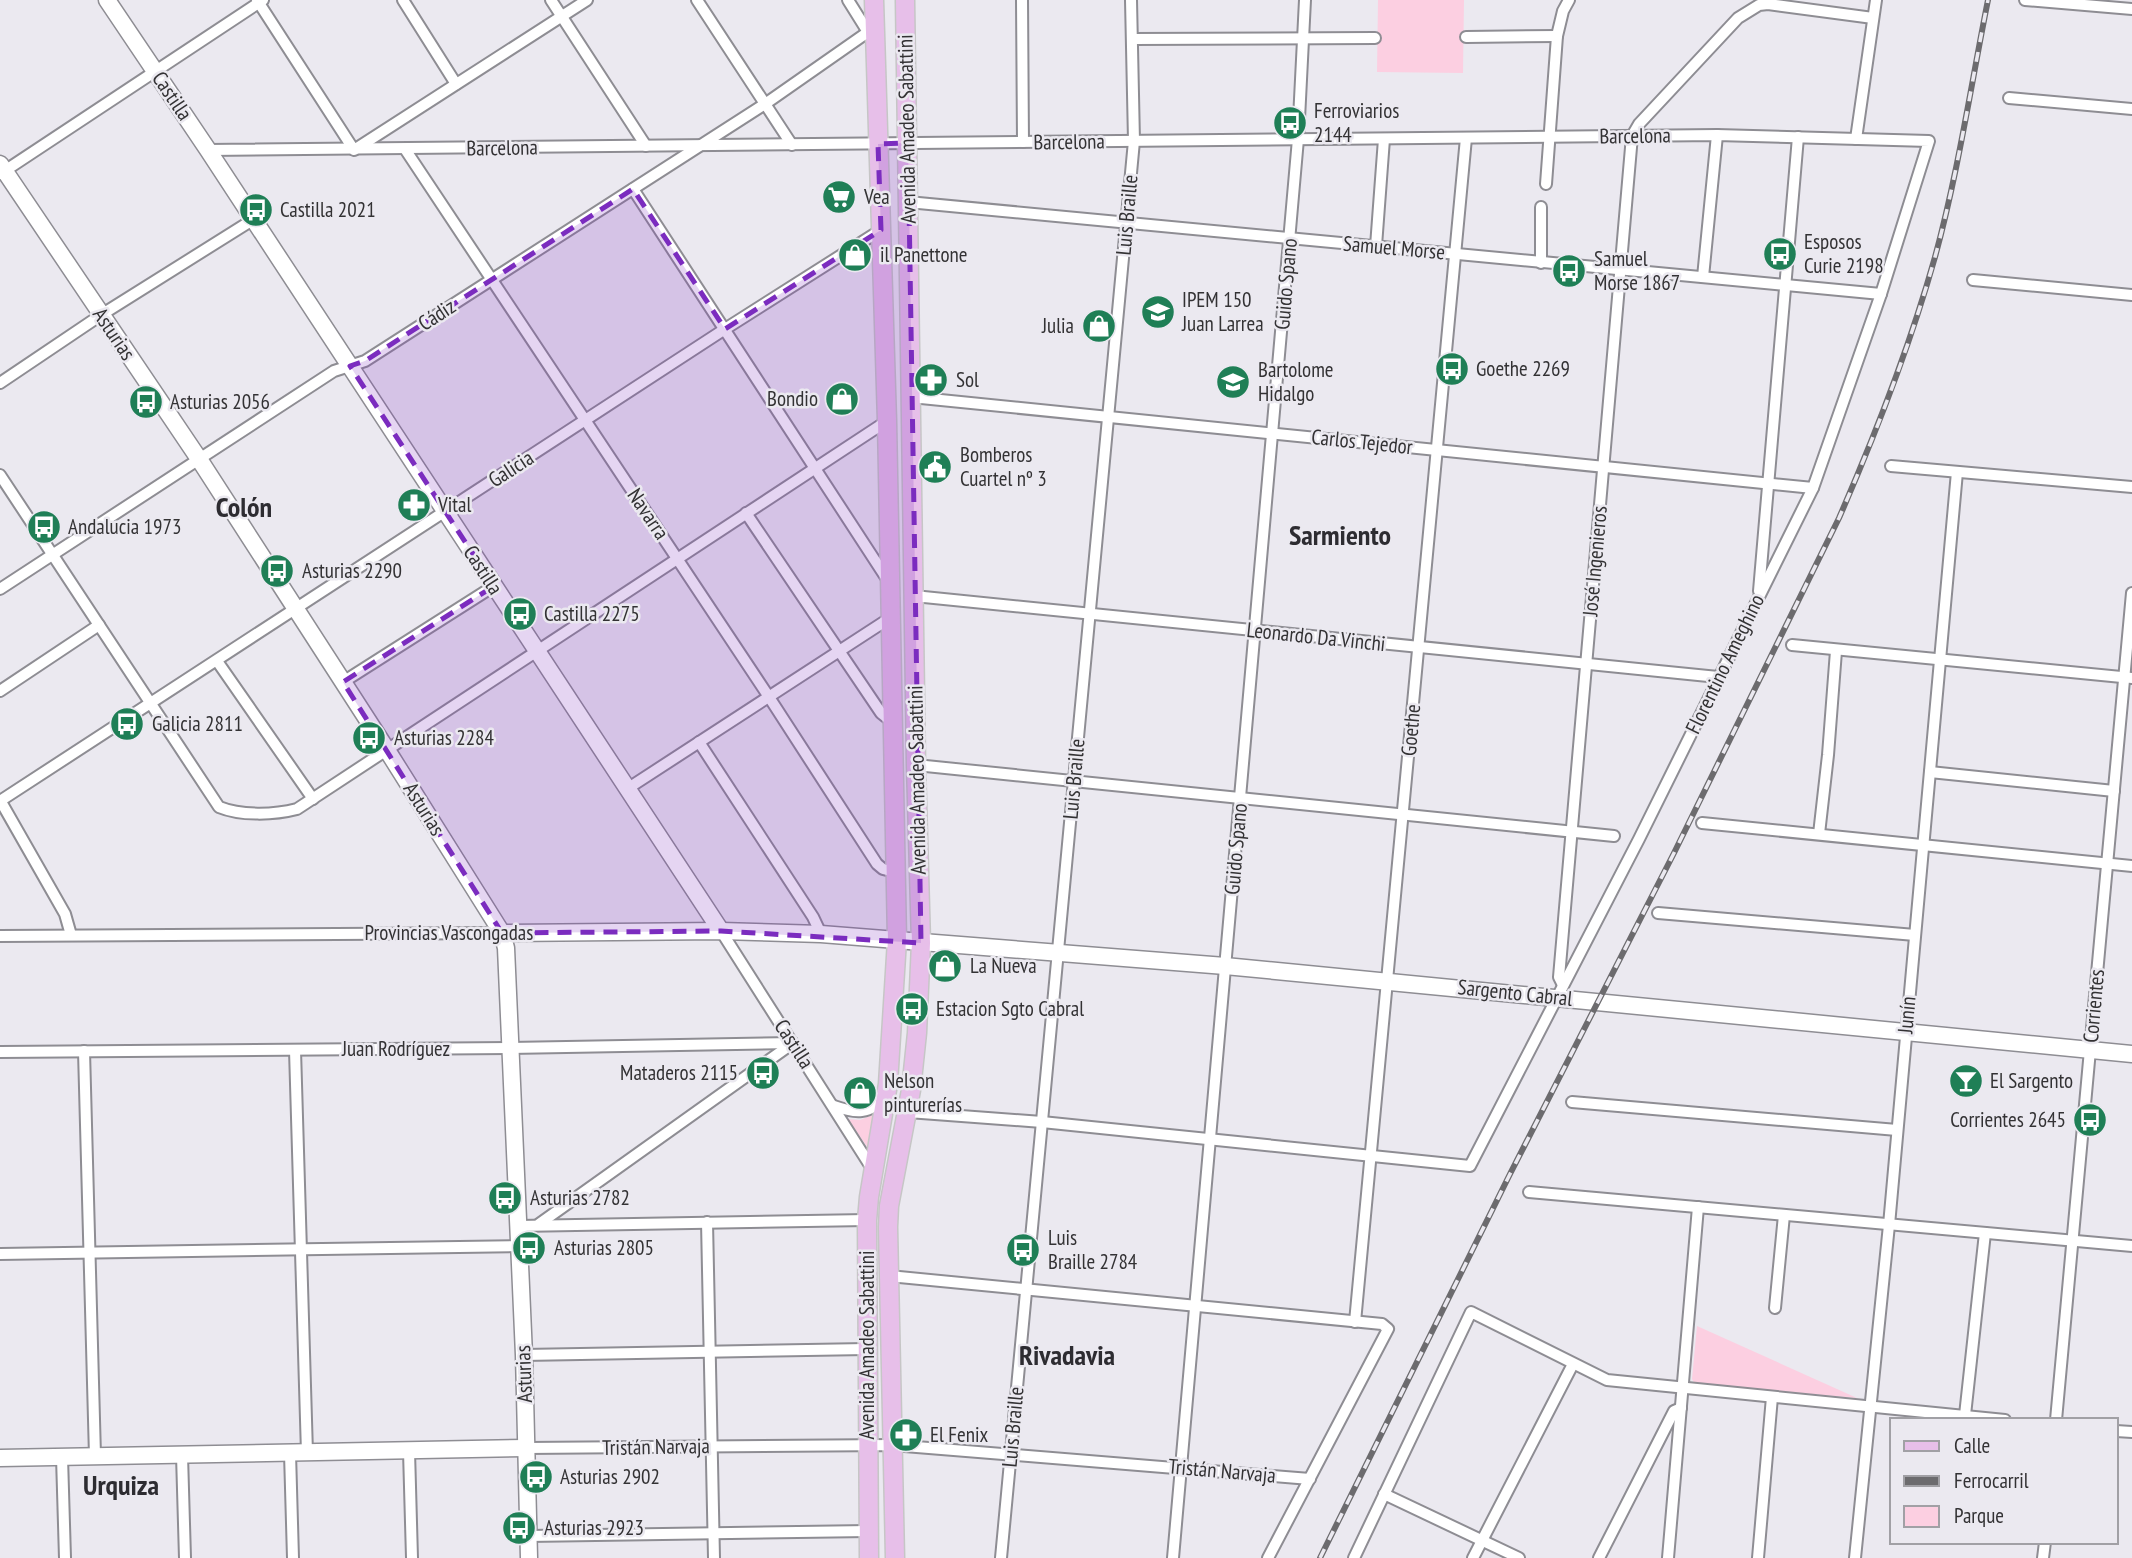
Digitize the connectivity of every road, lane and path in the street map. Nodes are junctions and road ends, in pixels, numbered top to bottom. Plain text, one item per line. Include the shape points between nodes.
1 (107, 0) edge
2 (403, 0) edge
3 (551, 0) edge
4 (587, 0) edge
5 (697, 0) edge
6 (848, 0) edge
7 (874, 0) edge
8 (886, 0) edge
9 (905, 0) edge
10 (1022, 0) edge
11 (1131, 0) edge
12 (1305, 0) edge
13 (1569, 0) edge
14 (1876, 0) edge
15 (2025, 0) edge
16 (260, 1) edge
17 (2132, 9) edge
18 (562, 17) junction
19 (1872, 18) junction
20 (873, 29) junction
21 (1557, 36) junction
22 (1466, 37) dead end
23 (1303, 38) junction
24 (1375, 38) dead end
25 (1132, 39) junction
26 (155, 71) junction
27 (456, 84) junction
28 (2009, 98) dead end
29 (765, 104) junction
30 (2132, 109) edge
31 (1717, 135) junction
32 (1632, 136) junction
33 (1551, 137) junction
34 (1798, 137) junction
35 (1466, 138) junction
36 (1298, 139) junction
37 (1384, 139) junction
38 (1856, 139) junction
39 (1134, 141) junction
40 (1928, 141) joint
41 (1023, 142) junction
42 (908, 143) junction
43 (878, 144) junction
44 (792, 145) junction
45 (646, 146) junction
46 (700, 146) junction
47 (405, 149) junction
48 (208, 150) junction
49 (354, 150) junction
50 (2, 170) edge
51 (1546, 184) dead end
52 (633, 188) junction
53 (908, 202) junction
54 (1541, 207) dead end
55 (254, 219) junction
56 (1126, 223) junction
57 (881, 230) junction
58 (1290, 239) junction
59 (1376, 246) junction
60 (1455, 253) junction
61 (1541, 262) junction
62 (1620, 270) junction
63 (1703, 278) junction
64 (492, 280) junction
65 (1973, 280) dead end
66 (1785, 285) junction
67 (1881, 294) junction
68 (2132, 295) edge
69 (101, 315) junction
70 (725, 330) junction
71 (350, 366) junction
72 (0, 383) edge
73 (911, 397) junction
74 (1108, 417) junction
75 (585, 421) junction
76 (887, 421) junction
77 (1272, 433) junction
78 (1437, 450) junction
79 (199, 459) junction
80 (1891, 466) dead end
81 (1603, 467) junction
82 (815, 468) junction
83 (1957, 472) junction
84 (0, 475) edge
85 (1768, 484) junction
86 (2132, 487) edge
87 (1813, 488) junction
88 (446, 512) junction
89 (746, 513) junction
90 (52, 555) junction
91 (677, 559) junction
92 (889, 582) junction
93 (494, 586) junction
94 (0, 589) edge
95 (2132, 593) edge
96 (914, 596) junction
97 (1758, 596) junction
98 (296, 609) junction
99 (1090, 614) junction
100 (890, 618) junction
101 (99, 625) junction
102 (1255, 630) junction
103 (1792, 645) dead end
104 (1418, 647) junction
105 (537, 651) junction
106 (839, 651) junction
107 (1836, 651) junction
108 (1940, 660) junction
109 (217, 661) junction
110 (1586, 664) junction
111 (1718, 677) junction
112 (2128, 677) edge
113 (343, 682) junction
114 (0, 691) edge
115 (769, 697) junction
116 (151, 704) junction
117 (891, 721) junction
118 (699, 742) junction
119 (387, 750) junction
120 (916, 765) junction
121 (1930, 772) junction
122 (1074, 782) junction
123 (628, 789) junction
124 (2114, 790) junction
125 (313, 799) junction
126 (1240, 799) junction
127 (0, 801) edge
128 (1402, 815) junction
129 (1702, 823) dead end
130 (1571, 832) junction
131 (1819, 834) junction
132 (1614, 836) dead end
133 (1923, 844) junction
134 (2107, 863) junction
135 (2132, 866) edge
136 (895, 872) junction
137 (1658, 913) dead end
138 (721, 931) junction
139 (502, 933) junction
140 (821, 934) junction
141 (1915, 935) junction
142 (0, 936) edge
143 (71, 936) junction
144 (897, 940) junction
145 (921, 943) junction
146 (1058, 954) junction
147 (1225, 966) junction
148 (1387, 981) junction
149 (1560, 991) junction
150 (1906, 1032) junction
151 (793, 1043) junction
152 (510, 1048) junction
153 (295, 1050) junction
154 (2090, 1050) junction
155 (83, 1051) junction
156 (0, 1052) edge
157 (2132, 1054) edge
158 (888, 1084) junction
159 (1572, 1102) dead end
160 (834, 1106) junction
161 (908, 1112) junction
162 (1042, 1122) junction
163 (1897, 1130) junction
164 (1210, 1139) junction
165 (1370, 1156) junction
166 (873, 1170) junction
167 (1529, 1192) dead end
168 (1698, 1207) junction
169 (1784, 1215) junction
170 (867, 1220) junction
171 (707, 1222) junction
172 (539, 1224) junction
173 (1889, 1225) junction
174 (518, 1226) junction
175 (1985, 1233) junction
176 (2072, 1240) junction
177 (519, 1246) junction
178 (2132, 1246) edge
179 (302, 1249) junction
180 (89, 1252) junction
181 (0, 1254) edge
182 (889, 1276) junction
183 (1026, 1289) junction
184 (1195, 1305) junction
185 (1775, 1308) dead end
186 (1355, 1322) junction
187 (867, 1349) junction
188 (710, 1351) junction
189 (524, 1355) junction
190 (1573, 1364) junction
191 (1684, 1389) junction
192 (1772, 1397) junction
193 (1871, 1406) junction
194 (1681, 1408) junction
195 (1965, 1415) junction
196 (1990, 1418) edge
197 (2056, 1418) edge
198 (867, 1445) junction
199 (892, 1445) junction
200 (712, 1447) junction
201 (526, 1448) junction
202 (409, 1451) junction
203 (290, 1453) junction
204 (307, 1453) junction
205 (1011, 1454) junction
206 (182, 1455) junction
207 (62, 1457) junction
208 (95, 1457) junction
209 (0, 1458) edge
210 (1181, 1467) junction
211 (1310, 1479) junction
212 (1384, 1494) junction
213 (869, 1531) junction
214 (714, 1533) junction
215 (528, 1536) junction
216 (1483, 1540) junction
217 (65, 1558) edge
218 (185, 1558) edge
219 (293, 1558) edge
220 (412, 1558) edge
221 (529, 1558) edge
222 (714, 1558) edge
223 (869, 1558) edge
224 (895, 1558) edge
225 (1001, 1558) edge
226 (1173, 1558) edge
227 (1268, 1558) edge
228 (1354, 1558) edge
229 (1473, 1558) edge
230 (1519, 1558) edge
231 (1598, 1558) edge
232 (1668, 1558) edge
233 (1758, 1558) edge
234 (1855, 1558) edge

1 - 26 street, Castilla
2 - 27 street
3 - 18 street
4 - 18 street
5 - 29 street
6 - 20 street
7 - 20 main road, Avenida Amadeo Sabattini
8 - 20 main road
9 - 42 main road, Avenida Amadeo Sabattini
10 - 41 street
11 - 25 street, Luis Braille
12 - 23 street, Guido Spano
13 - 21 street
14 - 19 street
15 - 17 street
16 - 26 street
16 - 49 street
18 - 27 street
18 - 45 street
19 - 32 street via 1759,5 1738,18
19 - 38 street
20 - 29 street, Cádiz
20 - 43 main road, Avenida Amadeo Sabattini
21 - 22 street
21 - 33 street
23 - 24 street
23 - 25 street
23 - 36 street, Guido Spano
25 - 39 street, Luis Braille
26 - 48 street, Castilla
26 - 50 street
27 - 49 street
28 - 30 street
29 - 44 street
29 - 46 street, Cádiz
31 - 32 street, Barcelona
31 - 34 street, Barcelona
31 - 63 street
32 - 33 street, Barcelona
32 - 62 street, José Ingenieros
33 - 35 street, Barcelona
33 - 51 street
34 - 38 street, Barcelona
34 - 66 street
35 - 37 street, Barcelona
35 - 60 street, Goethe
36 - 37 street, Barcelona
36 - 39 street, Barcelona
36 - 58 street, Guido Spano
37 - 59 street
38 - 40 street, Barcelona
39 - 41 street, Barcelona
39 - 56 street, Luis Braille
40 - 67 street, Florentino Ameghino
41 - 42 street, Barcelona
42 - 43 street, Barcelona
42 - 53 main road, Avenida Amadeo Sabattini
43 - 44 street, Barcelona
43 - 57 main road, Avenida Amadeo Sabattini
44 - 46 street, Barcelona
45 - 46 street, Barcelona
45 - 47 street, Barcelona
46 - 52 street, Cádiz
47 - 49 street, Barcelona
47 - 64 street, Navarra
48 - 49 street, Barcelona
48 - 55 street, Castilla
50 - 69 street, Asturias
52 - 64 street, Cádiz
52 - 70 street
53 - 56 street, Samuel Morse
53 - 73 main road, Avenida Amadeo Sabattini
54 - 61 street
55 - 69 street
55 - 71 street, Castilla
56 - 58 street, Samuel Morse
56 - 74 street, Luis Braille
57 - 70 street, Galicia
57 - 76 main road, Avenida Amadeo Sabattini
58 - 59 street, Samuel Morse
58 - 77 street, Guido Spano
59 - 60 street, Samuel Morse
60 - 61 street, Samuel Morse
60 - 78 street, Goethe
61 - 62 street, Samuel Morse
62 - 63 street, Samuel Morse
62 - 81 street, José Ingenieros
63 - 66 street, Samuel Morse
64 - 71 street, Cádiz
64 - 75 street, Navarra
65 - 68 street
66 - 67 street, Samuel Morse
66 - 85 street
67 - 87 street, Florentino Ameghino
69 - 72 street
69 - 79 street, Asturias
70 - 75 street, Galicia
70 - 82 street
71 - 79 street, Cádiz via 334,371
71 - 88 street, Castilla
73 - 74 street, Carlos Tejedor
73 - 96 main road, Avenida Amadeo Sabattini
74 - 77 street, Carlos Tejedor
74 - 99 street, Luis Braille
75 - 88 street, Galicia
75 - 91 street, Navarra
76 - 82 street
76 - 92 main road, Avenida Amadeo Sabattini
77 - 78 street, Carlos Tejedor
77 - 102 street, Guido Spano
78 - 81 street, Carlos Tejedor
78 - 104 street, Goethe
79 - 90 street, Cádiz
79 - 98 street, Asturias
80 - 83 street
81 - 85 street, Carlos Tejedor
81 - 110 street, José Ingenieros
82 - 89 street
82 - 92 street
83 - 86 street
83 - 108 street, Junín
84 - 90 street
85 - 87 street, Carlos Tejedor
85 - 97 street
87 - 97 street, Florentino Ameghino
88 - 93 street, Castilla
88 - 98 street, Galicia
89 - 91 street
89 - 106 street
90 - 94 street, Cádiz
90 - 101 street
91 - 105 street
91 - 115 street, Navarra
92 - 100 main road, Avenida Amadeo Sabattini
93 - 105 street, Castilla
93 - 113 street
95 - 112 street, Corrientes
96 - 99 street, Leonardo Da Vinchi
96 - 120 main road, Avenida Amadeo Sabattini
97 - 111 street, Florentino Ameghino
98 - 109 street, Galicia
98 - 113 street, Asturias
99 - 102 street, Leonardo Da Vinchi
99 - 122 street, Luis Braille
100 - 106 street
100 - 117 main road, Avenida Amadeo Sabattini
101 - 114 street
101 - 116 street
102 - 104 street, Leonardo Da Vinchi
102 - 126 street, Guido Spano
103 - 107 street
104 - 110 street, Leonardo Da Vinchi
104 - 128 street, Goethe
105 - 119 street
105 - 123 street, Castilla
106 - 115 street
106 - 117 street
107 - 108 street
107 - 131 street
108 - 112 street
108 - 121 street, Junín
109 - 116 street, Galicia
109 - 125 street
110 - 111 street, Leonardo Da Vinchi
110 - 130 street, José Ingenieros
111 - 149 street, Florentino Ameghino
112 - 124 street, Corrientes
113 - 119 street, Asturias
115 - 118 street
115 - 136 street, Navarra via 877,864
116 - 125 street via 219,807 240,813 287,812
116 - 127 street, Galicia
117 - 136 main road, Avenida Amadeo Sabattini
118 - 123 street
118 - 140 street
119 - 125 street
119 - 139 street, Asturias
120 - 122 street
120 - 145 main road, Avenida Amadeo Sabattini
121 - 124 street
121 - 133 street, Junín
122 - 126 street
122 - 146 street, Luis Braille
123 - 138 street, Castilla
124 - 134 street, Corrientes
126 - 128 street
126 - 147 street, Guido Spano
127 - 143 street via 65,914
128 - 130 street
128 - 148 street, Goethe
129 - 131 street
130 - 132 street
130 - 149 street, José Ingenieros
131 - 133 street
133 - 134 street
133 - 141 street, Junín
134 - 135 street
134 - 154 street, Corrientes
136 - 144 main road, Avenida Amadeo Sabattini
137 - 141 street
138 - 139 street, Provincias Vascongadas
138 - 140 street, Provincias Vascongadas
138 - 151 street, Castilla
139 - 143 street, Provincias Vascongadas
139 - 152 street, Asturias
140 - 144 street, Provincias Vascongadas
141 - 150 street, Junín
142 - 143 street, Provincias Vascongadas
144 - 145 street, Sargento Cabral
144 - 158 main road, Avenida Amadeo Sabattini
145 - 146 street, Sargento Cabral
145 - 161 main road, Avenida Amadeo Sabattini
146 - 147 street, Sargento Cabral
146 - 162 street, Luis Braille
147 - 148 street, Sargento Cabral
147 - 164 street, Guido Spano
148 - 149 street, Sargento Cabral
148 - 165 street, Goethe
149 - 150 street, Sargento Cabral
149 - 165 street, Florentino Ameghino via 1470,1166
150 - 154 street, Sargento Cabral
150 - 163 street, Junín
151 - 152 street, Juan Rodríguez
151 - 160 street, Castilla
151 - 172 street
152 - 153 street, Juan Rodríguez
152 - 174 street, Asturias
153 - 155 street, Juan Rodríguez
153 - 179 street
154 - 157 street, Sargento Cabral
154 - 176 street, Corrientes
155 - 156 street, Juan Rodríguez
155 - 180 street
158 - 160 street via 878,1103 866,1111
158 - 166 main road, Avenida Amadeo Sabattini
159 - 163 street
160 - 166 street, Castilla
161 - 162 street
161 - 182 main road, Avenida Amadeo Sabattini via 889,1206
162 - 164 street
162 - 183 street, Luis Braille
163 - 173 street, Junín
164 - 165 street
164 - 184 street, Guido Spano
165 - 186 street, Goethe
166 - 170 main road, Avenida Amadeo Sabattini
167 - 168 street
168 - 169 street
168 - 191 street
169 - 173 street
169 - 185 street
170 - 171 street
170 - 187 main road, Avenida Amadeo Sabattini
171 - 172 street
171 - 188 street
172 - 174 street
173 - 175 street
173 - 193 street, Junín
174 - 177 street, Asturias
175 - 176 street
175 - 195 street
176 - 178 street
176 - 197 street, Corrientes
177 - 179 street
177 - 189 street, Asturias
179 - 180 street
179 - 204 street
180 - 181 street
180 - 208 street
182 - 183 street
182 - 199 main road, Avenida Amadeo Sabattini
183 - 184 street
183 - 205 street, Luis Braille
184 - 186 street
184 - 210 street, Guido Spano
186 - 211 street via 1382,1324 1388,1329
187 - 188 street
187 - 198 main road, Avenida Amadeo Sabattini
188 - 189 street
188 - 200 street
189 - 201 street, Asturias
190 - 191 street via 1607,1380
190 - 212 street via 1471,1312
190 - 216 street
191 - 192 street
191 - 194 street
192 - 193 street
192 - 233 street
193 - 195 street
193 - 234 street, Junín
194 - 231 street via 1674,1411
194 - 232 street
195 - 196 street
198 - 199 street, Tristán Narvaja
198 - 200 street, Tristán Narvaja
198 - 213 main road, Avenida Amadeo Sabattini
199 - 205 street, Tristán Narvaja
199 - 224 main road, Avenida Amadeo Sabattini
200 - 201 street, Tristán Narvaja
200 - 214 street
201 - 202 street, Tristán Narvaja
201 - 215 street, Asturias
202 - 204 street, Tristán Narvaja
202 - 220 street
203 - 204 street, Tristán Narvaja
203 - 206 street, Tristán Narvaja
203 - 219 street
205 - 210 street, Tristán Narvaja
205 - 225 street, Luis Braille
206 - 208 street, Tristán Narvaja
206 - 218 street
207 - 208 street, Tristán Narvaja
207 - 209 street, Tristán Narvaja
207 - 217 street
210 - 211 street, Tristán Narvaja
210 - 226 street, Guido Spano
211 - 227 street
212 - 216 street
212 - 228 street
213 - 214 street
213 - 223 main road, Avenida Amadeo Sabattini
214 - 215 street
214 - 222 street
215 - 221 street, Asturias
216 - 229 street
216 - 230 street

